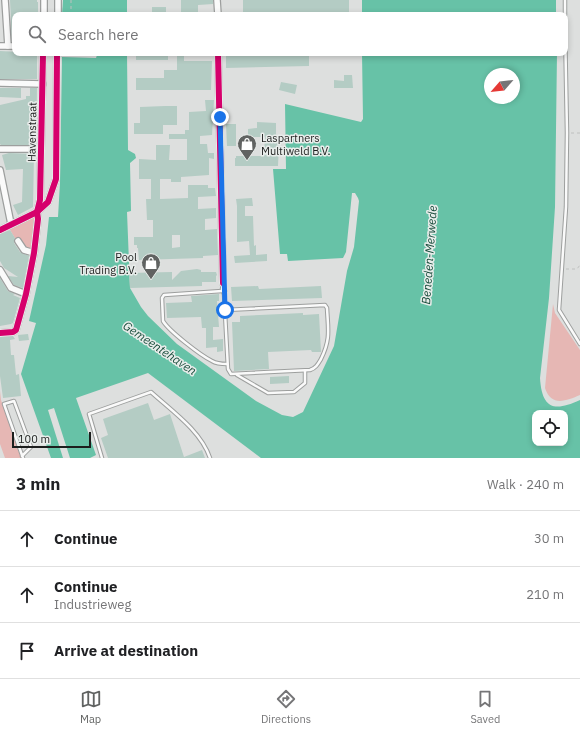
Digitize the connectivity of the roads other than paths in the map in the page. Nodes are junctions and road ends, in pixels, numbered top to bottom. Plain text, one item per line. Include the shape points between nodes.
1 (5, 0) edge
2 (44, 0) edge
3 (58, 0) edge
4 (217, 0) edge
5 (565, 0) edge
6 (44, 12) edge
7 (58, 12) edge
8 (218, 12) edge
9 (565, 12) edge
10 (0, 46) edge
11 (8, 46) junction
12 (12, 46) edge
13 (43, 56) edge
14 (57, 56) edge
15 (218, 56) edge
16 (566, 56) edge
17 (0, 83) edge
18 (43, 84) junction
19 (0, 149) edge
20 (42, 149) junction
21 (0, 170) edge
22 (37, 212) junction
23 (11, 224) junction
24 (0, 230) edge
25 (18, 241) dead end
26 (34, 252) junction
27 (0, 270) edge
28 (223, 283) joint
29 (223, 293) junction
30 (26, 294) junction
31 (225, 310) junction
32 (0, 333) edge
33 (580, 344) edge
34 (227, 364) junction
35 (305, 371) junction
36 (237, 374) junction
37 (23, 457) edge
38 (102, 458) edge
39 (210, 458) edge

1 - 11 street
2 - 6 street
3 - 7 street
4 - 8 street
5 - 9 lane
10 - 11 street
11 - 12 street
13 - 18 street, Havenstraat
14 - 22 street via 56,178 48,202
15 - 28 street
16 - 33 lane via 566,208 559,310
17 - 18 street
18 - 20 street, Havenstraat
19 - 20 street
20 - 22 street, Havenstraat via 40,200
21 - 23 street
22 - 23 street
22 - 26 street, Havenstraat
23 - 24 street
25 - 26 street via 24,250
26 - 30 street, Havenstraat
27 - 30 street via 10,288
28 - 29 lane
29 - 31 lane
29 - 34 lane via 164,295 163,321 212,361
30 - 32 street, Havenstraat via 16,330
31 - 34 lane
31 - 35 lane via 325,305 327,344 317,366
34 - 36 lane via 229,373
35 - 36 lane
35 - 36 lane via 305,383 291,392 268,393
37 - 37 lane via 4,404 14,401 31,447
38 - 39 lane via 89,414 151,392 193,430 207,448

